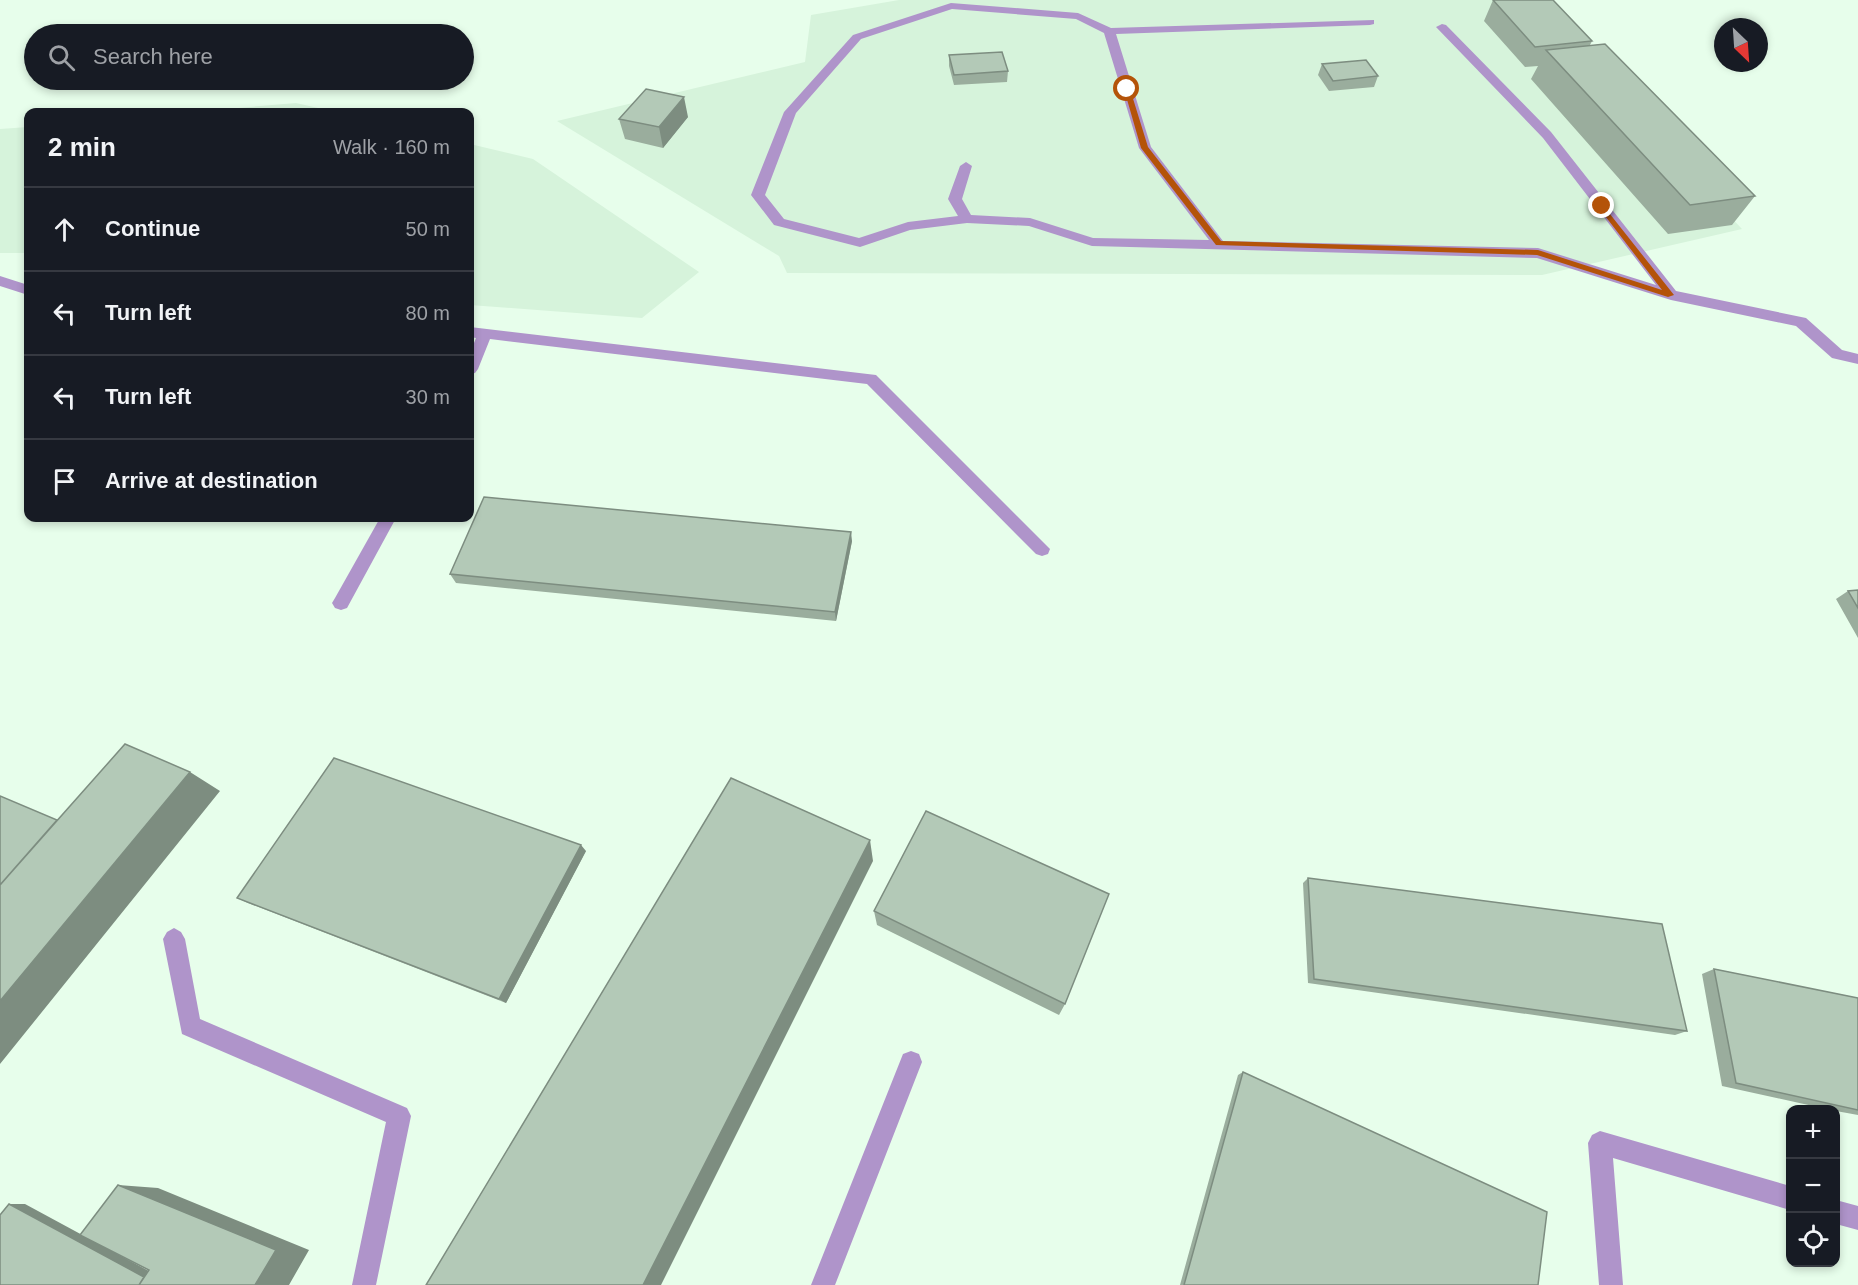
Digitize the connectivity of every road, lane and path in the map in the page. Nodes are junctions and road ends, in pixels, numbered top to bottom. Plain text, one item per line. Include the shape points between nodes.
1 (1370, 22) dead end
2 (1442, 27) dead end
3 (1109, 31) junction
4 (966, 166) dead end
5 (967, 219) junction
6 (1218, 243) junction
7 (0, 281) edge
8 (24, 289) edge
9 (1671, 295) junction
10 (477, 333) edge
11 (474, 348) edge
12 (1858, 359) edge
13 (386, 522) edge
14 (1042, 549) dead end
15 (341, 603) dead end
16 (174, 939) dead end
17 (911, 1062) dead end
18 (1786, 1197) edge
19 (1840, 1213) edge
20 (1858, 1218) edge
21 (364, 1285) edge
22 (823, 1285) edge
23 (1611, 1285) edge

1 - 3 lane
2 - 9 lane via 1547,135
3 - 5 lane via 1078,16 951,6 856,36 790,112 758,195 779,222 860,243 908,226
3 - 6 lane via 1145,148
4 - 5 lane via 955,199
5 - 6 lane via 1030,222 1092,242
6 - 9 lane via 1538,253
7 - 8 lane
9 - 12 lane via 1801,322 1837,354
10 - 11 lane
10 - 14 lane via 871,379
13 - 15 lane
16 - 21 lane via 190,1026 399,1116
17 - 22 lane
18 - 23 lane via 1600,1143
19 - 20 lane

